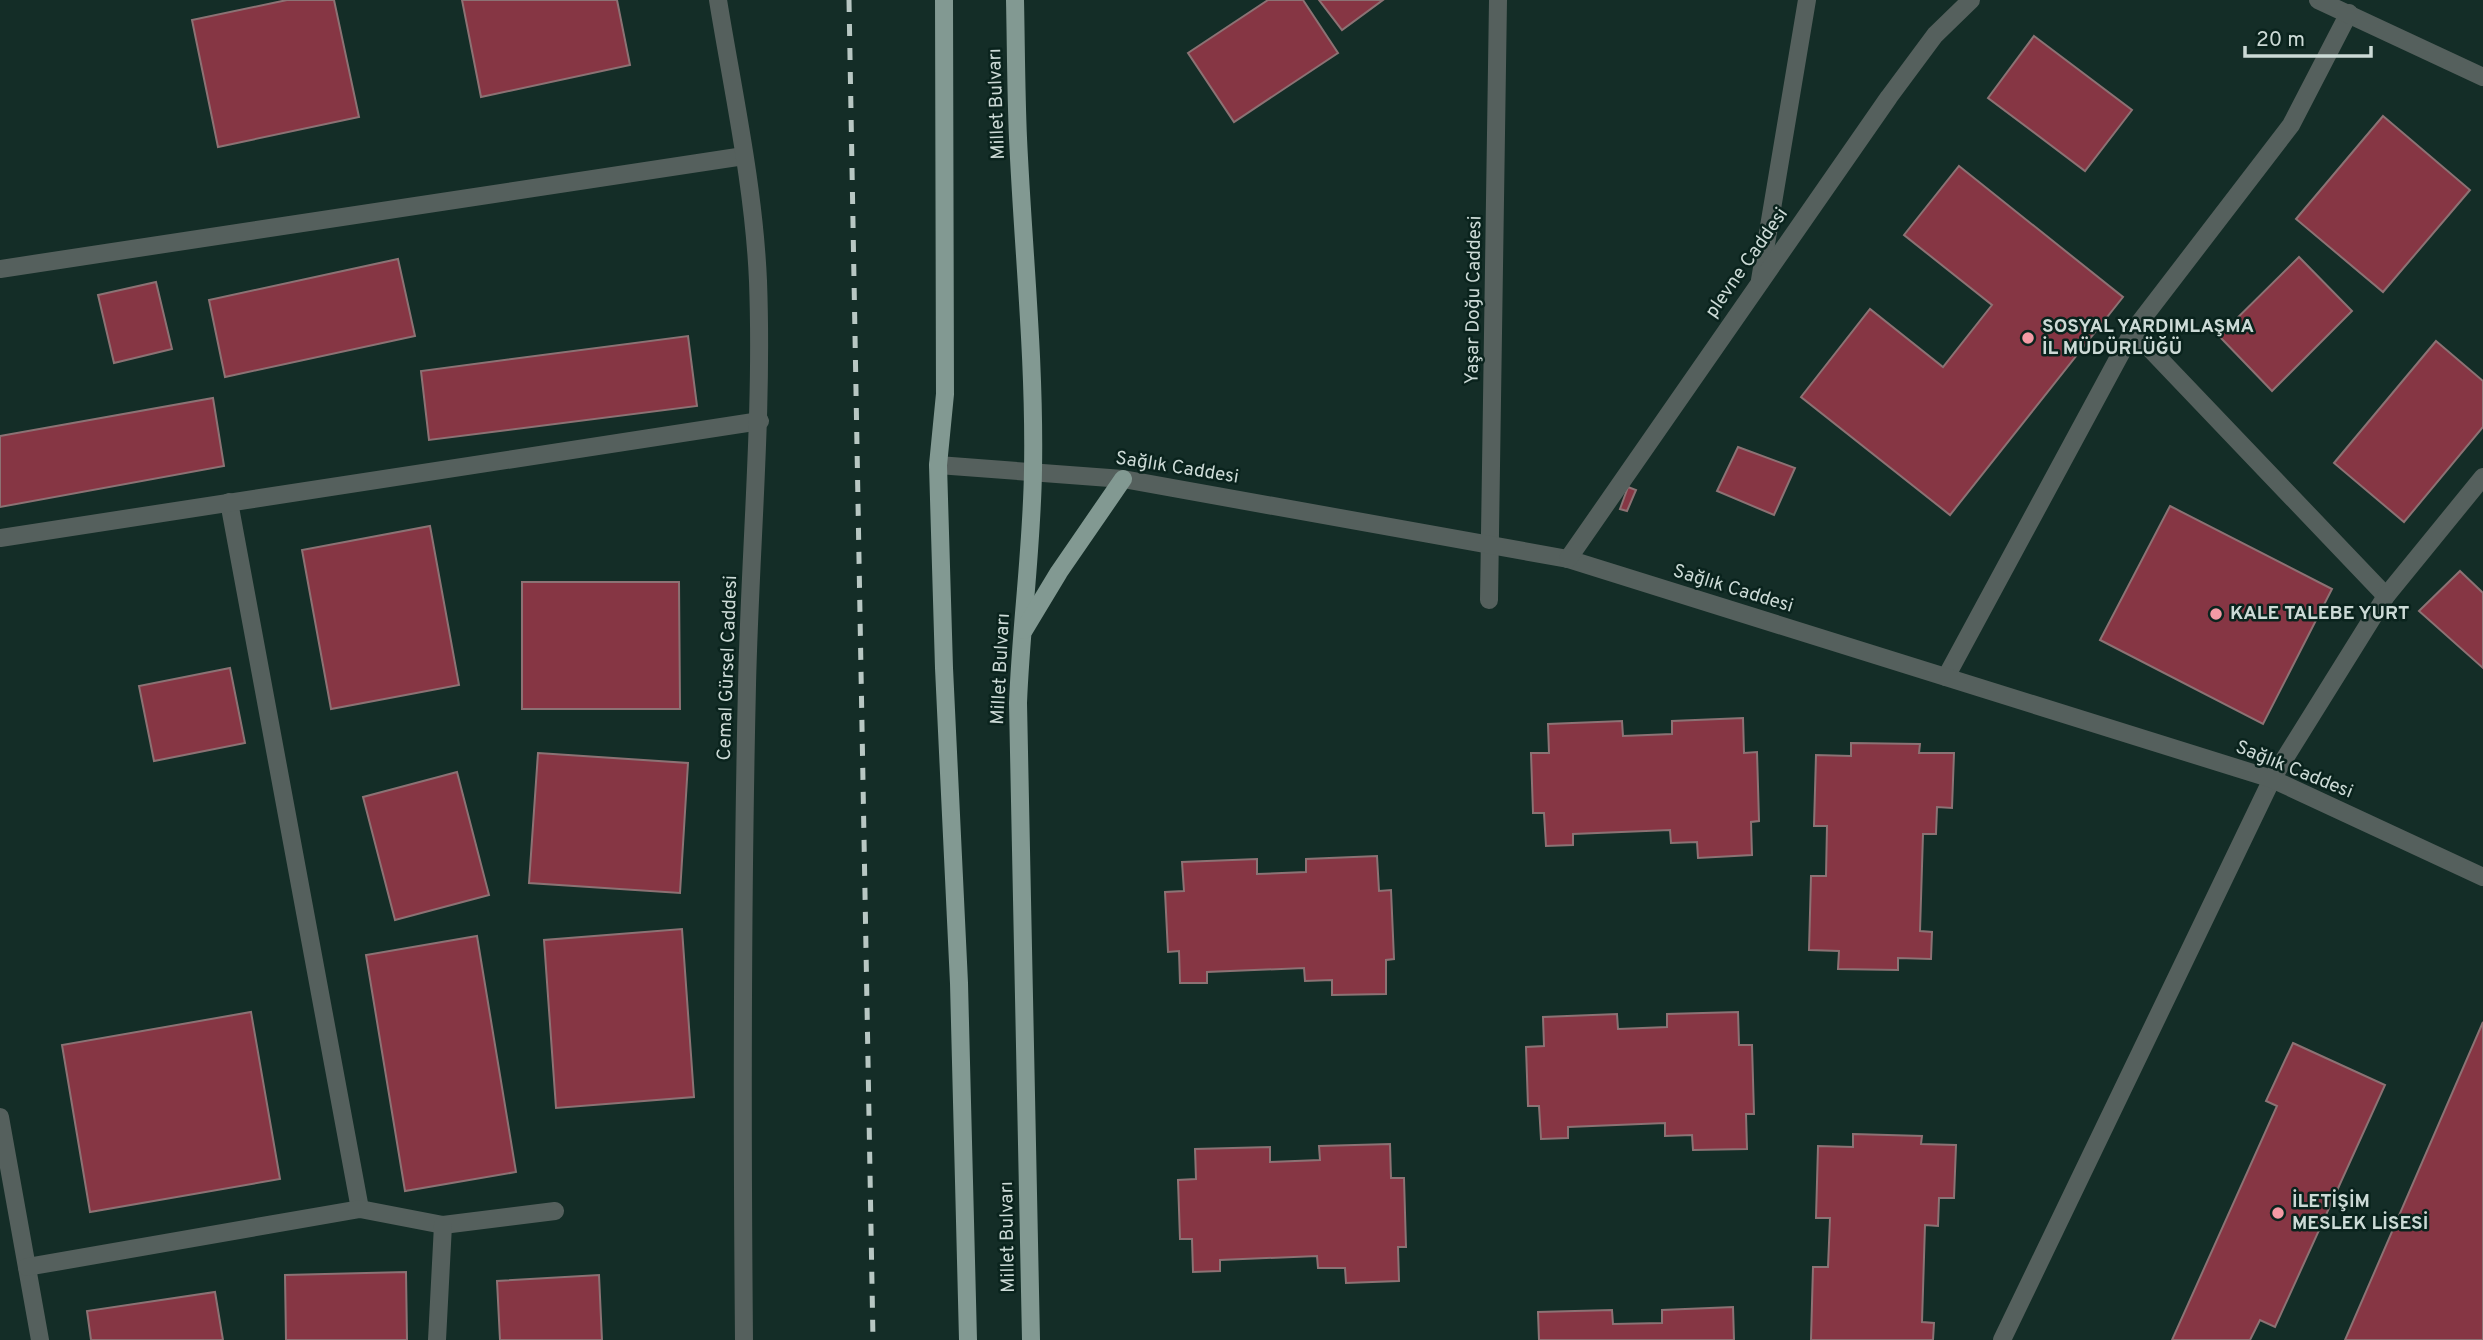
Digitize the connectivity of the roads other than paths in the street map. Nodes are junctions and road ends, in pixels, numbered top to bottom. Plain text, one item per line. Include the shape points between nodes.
1 (718, 0) edge
2 (944, 0) edge
3 (1015, 0) edge
4 (1498, 0) edge
5 (1807, 0) edge
6 (1971, 0) edge
7 (2318, 0) edge
8 (2349, 13) junction
9 (2483, 77) edge
10 (744, 156) junction
11 (0, 269) edge
12 (1760, 280) junction
13 (2133, 331) junction
14 (760, 421) junction
15 (938, 465) junction
16 (1033, 471) junction
17 (2483, 477) edge
18 (1123, 478) junction
19 (229, 502) junction
20 (0, 538) edge
21 (1490, 544) junction
22 (1568, 559) junction
23 (2386, 596) junction
24 (1489, 600) dead end
25 (1021, 636) junction
26 (1946, 677) junction
27 (2272, 779) junction
28 (2483, 877) edge
29 (0, 1117) edge
30 (360, 1209) junction
31 (555, 1211) dead end
32 (443, 1225) junction
33 (27, 1267) junction
34 (40, 1340) edge
35 (437, 1340) edge
36 (744, 1340) edge
37 (968, 1340) edge
38 (1031, 1340) edge
39 (2001, 1340) edge

1 - 10 street, Cemal Gürsel Caddesi
2 - 15 main road via 944,394
3 - 16 main road, Millet Bulvarı via 1018,139 1031,309
4 - 21 street, Yaşar Doğu Caddesi
5 - 12 street
6 - 12 street, plevne Caddesi via 1927,45
7 - 8 street
8 - 9 street
8 - 13 street via 2291,125
10 - 11 street
10 - 14 street, Cemal Gürsel Caddesi via 758,277
12 - 22 street, plevne Caddesi
13 - 23 street
13 - 26 street
14 - 19 street
14 - 36 street, Cemal Gürsel Caddesi via 747,695
15 - 16 street, Sağlık Caddesi
15 - 37 main road
16 - 18 street, Sağlık Caddesi
16 - 25 main road, Millet Bulvarı
17 - 23 street
18 - 21 street, Sağlık Caddesi
18 - 25 main road
19 - 20 street
19 - 30 street
21 - 22 street, Sağlık Caddesi
21 - 24 street, Yaşar Doğu Caddesi
22 - 26 street, Sağlık Caddesi
23 - 27 street
25 - 38 main road, Millet Bulvarı via 1018,703
26 - 27 street, Sağlık Caddesi
27 - 28 street, Sağlık Caddesi
27 - 39 street
29 - 33 street
30 - 32 street
30 - 33 street
31 - 32 street
32 - 35 street
33 - 34 street

